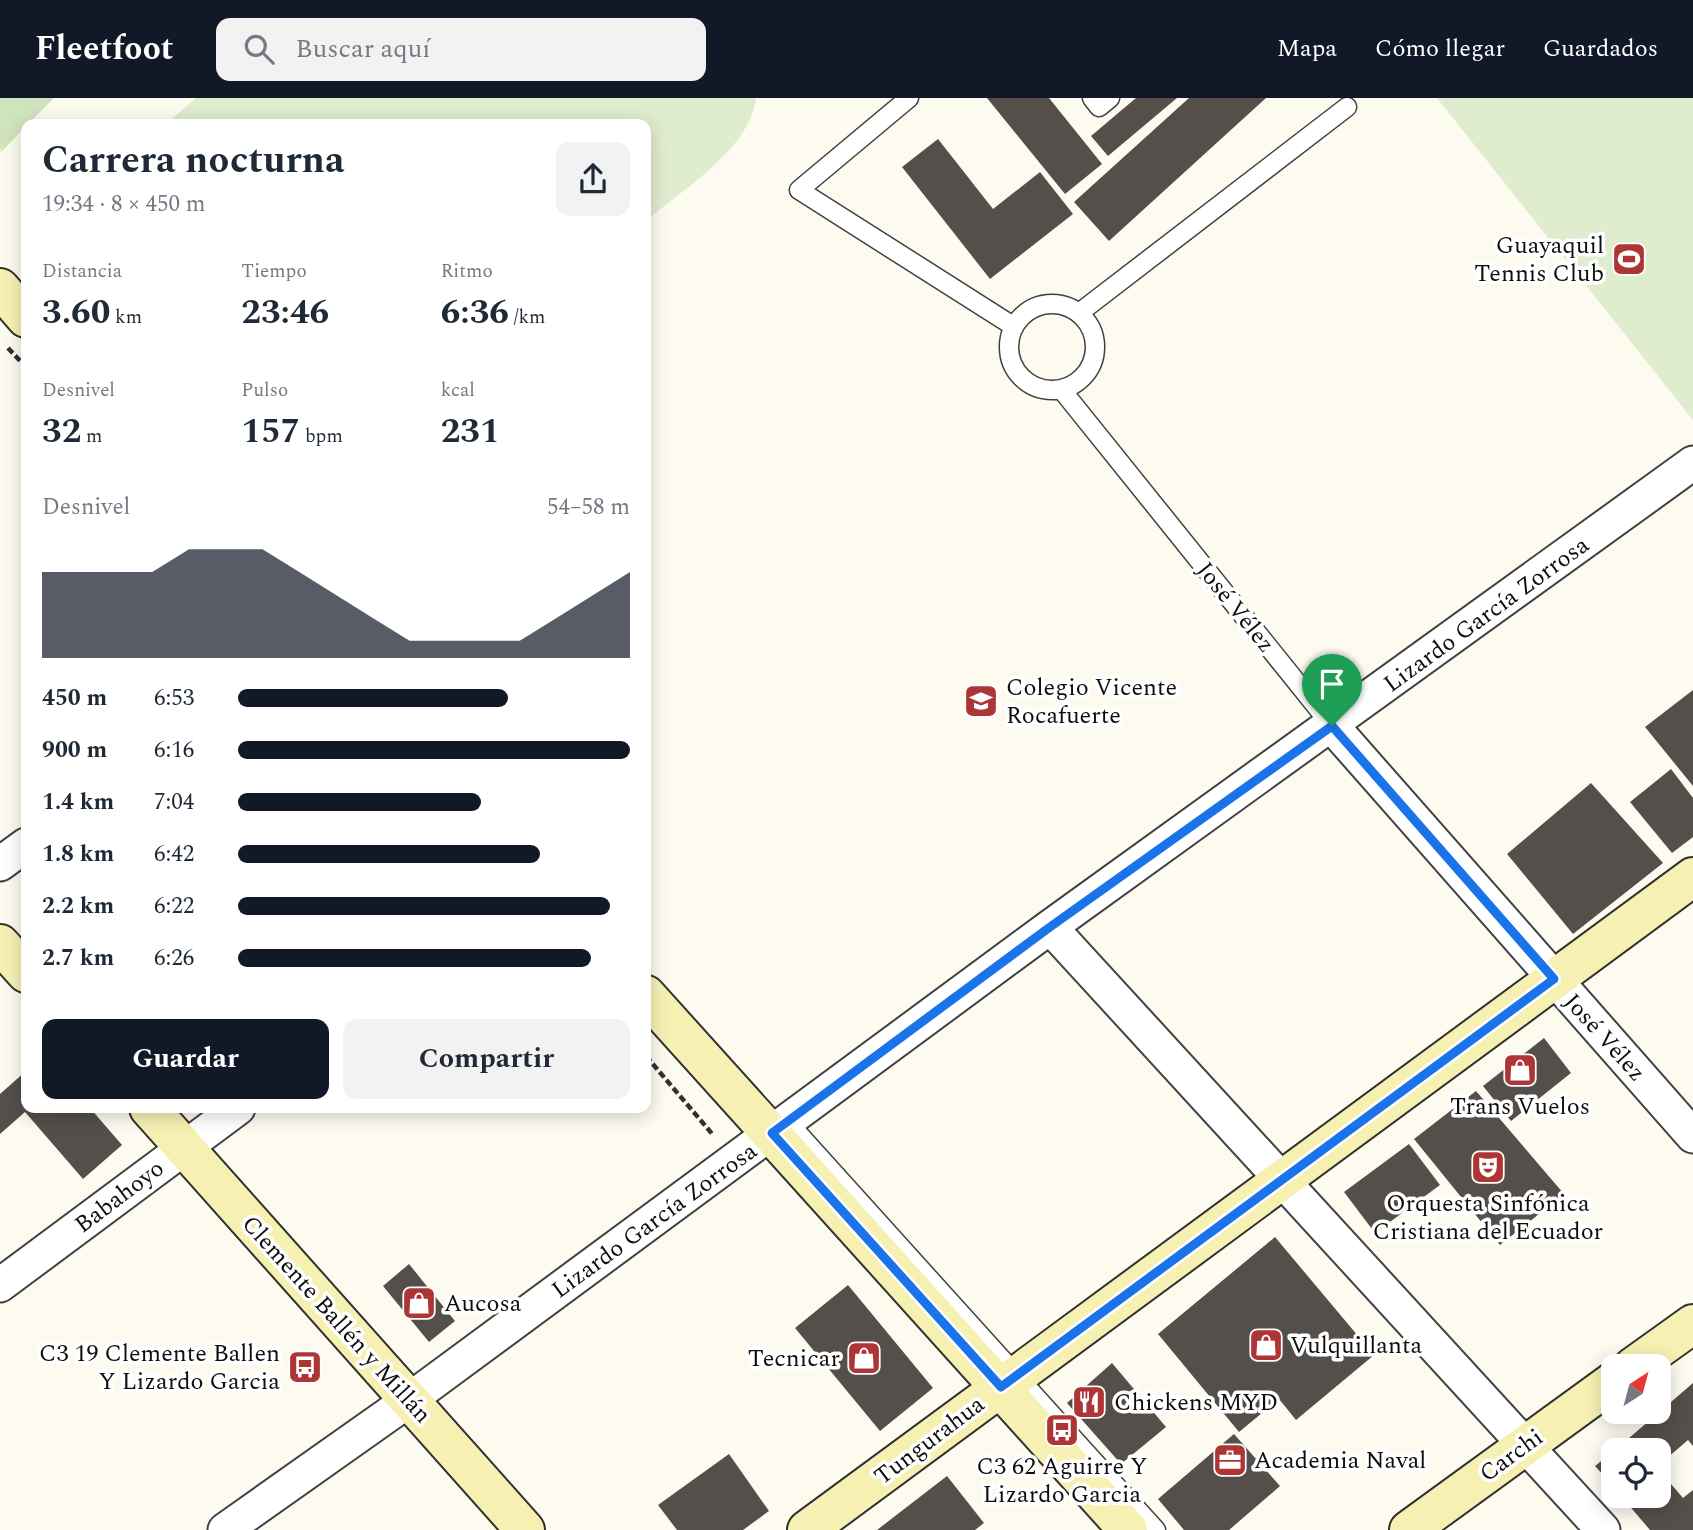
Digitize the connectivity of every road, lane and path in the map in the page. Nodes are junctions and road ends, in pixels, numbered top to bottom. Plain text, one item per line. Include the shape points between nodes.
1 (909, 98) edge
2 (1092, 98) edge
3 (1110, 98) edge
4 (1347, 107) dead end
5 (1079, 313) junction
6 (1013, 326) junction
7 (0, 339) edge
8 (21, 362) edge
9 (1061, 389) junction
10 (1693, 463) edge
11 (1332, 726) junction
12 (21, 849) edge
13 (0, 864) edge
14 (1693, 877) edge
15 (1050, 927) junction
16 (0, 944) edge
17 (21, 967) edge
18 (1554, 979) junction
19 (651, 1000) edge
20 (154, 1113) edge
21 (231, 1113) edge
22 (771, 1122) junction
23 (1693, 1136) edge
24 (185, 1147) junction
25 (1282, 1179) junction
26 (0, 1285) edge
27 (1693, 1324) edge
28 (1651, 1354) edge
29 (1009, 1380) junction
30 (1601, 1390) edge
31 (409, 1400) junction
32 (1524, 1445) junction
33 (225, 1530) edge
34 (525, 1530) edge
35 (807, 1530) edge
36 (1128, 1530) edge
37 (1156, 1530) edge
38 (1409, 1530) edge
39 (1603, 1530) edge

1 - 6 lane via 799,190
2 - 3 lane via 1099,107
4 - 5 lane
5 - 6 lane via 1051,303 1023,313
5 - 9 lane via 1094,336 1092,364 1074,384
6 - 9 lane via 1009,353 1017,372 1034,386
7 - 8 path
9 - 11 lane, José Vélez
10 - 11 street, Lizardo García Zorrosa
11 - 15 street, Lizardo García Zorrosa
11 - 18 street, José Vélez
12 - 13 street
14 - 18 main road, Tungurahua
15 - 22 street, Lizardo García Zorrosa
15 - 25 street
16 - 17 main road
18 - 23 street, José Vélez
18 - 25 main road, Tungurahua
19 - 22 main road
20 - 24 main road, Clemente Ballén y Millán
21 - 24 street, Babahoyo
22 - 29 main road
22 - 31 street, Lizardo García Zorrosa
24 - 26 street, Babahoyo
24 - 31 main road, Clemente Ballén y Millán
25 - 29 main road, Tungurahua
25 - 32 street
27 - 28 main road
29 - 35 main road, Tungurahua
29 - 36 main road
29 - 37 lane
30 - 32 main road, Carchi
31 - 33 street, Lizardo García Zorrosa
31 - 34 main road, Clemente Ballén y Millán
32 - 38 main road, Carchi
32 - 39 street

